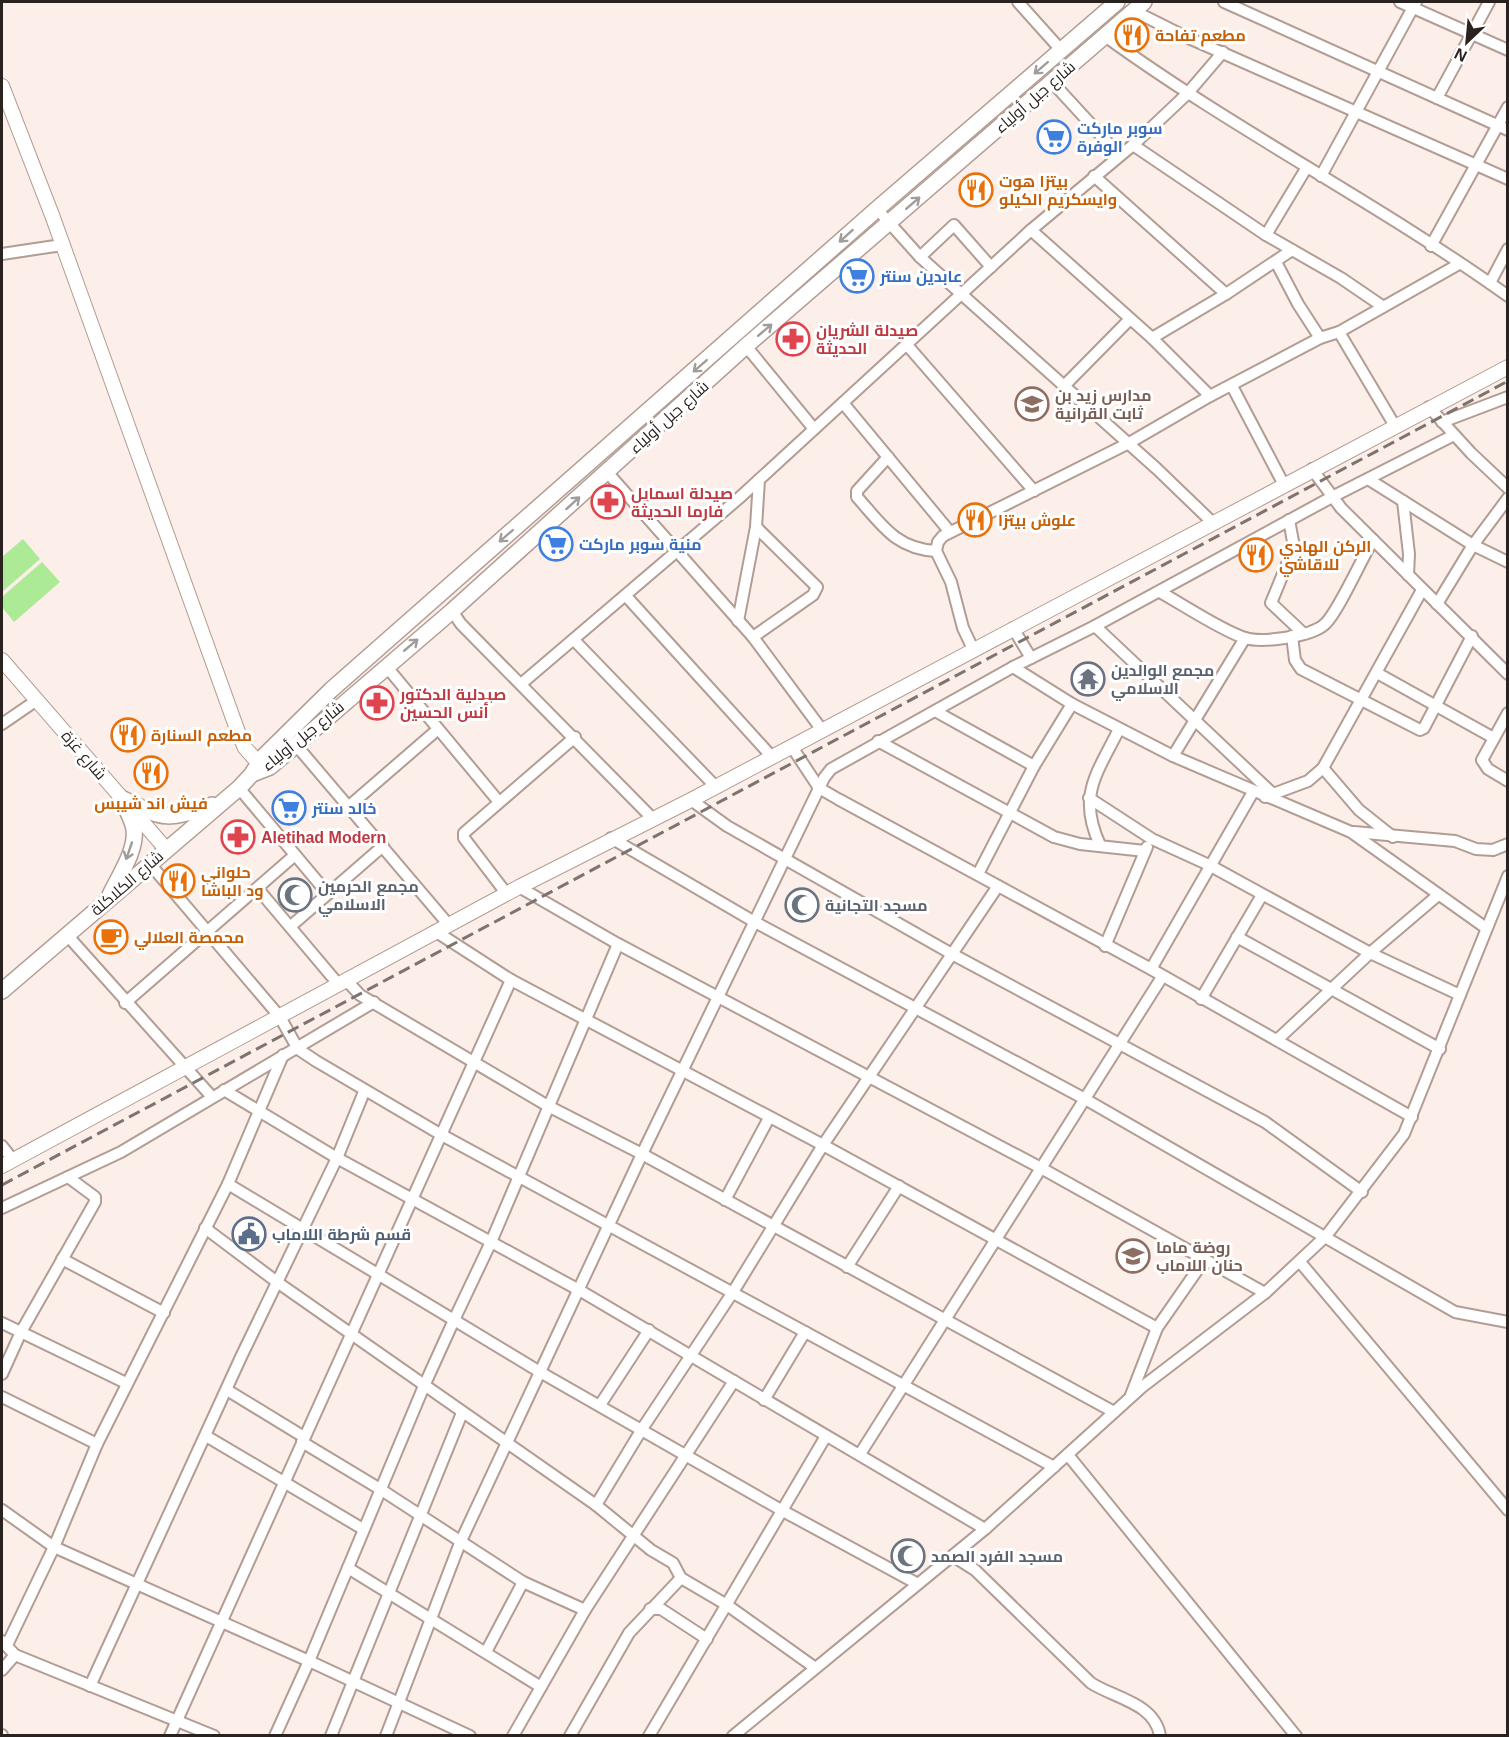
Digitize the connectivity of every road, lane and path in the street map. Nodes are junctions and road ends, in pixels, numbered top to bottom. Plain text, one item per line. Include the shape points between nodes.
1 (1018, 2) edge
2 (1117, 2) edge
3 (1224, 2) edge
4 (1400, 2) edge
5 (1489, 2) edge
6 (1415, 4) edge
7 (1139, 6) edge
8 (1470, 35) junction
9 (1105, 36) junction
10 (1062, 50) junction
11 (1508, 50) edge
12 (1223, 52) junction
13 (1377, 73) junction
14 (1053, 83) junction
15 (2, 86) edge
16 (1187, 94) junction
17 (1437, 99) junction
18 (1508, 107) edge
19 (1356, 112) junction
20 (1502, 128) edge
21 (1133, 145) junction
22 (1119, 155) junction
23 (1475, 165) junction
24 (1307, 167) junction
25 (1094, 176) junction
26 (1321, 176) junction
27 (1508, 179) edge
28 (877, 208) junction
29 (889, 224) junction
30 (1031, 230) junction
31 (1266, 235) junction
32 (62, 245) junction
33 (1431, 246) junction
34 (1508, 249) edge
35 (1292, 250) junction
36 (2, 254) edge
37 (920, 257) junction
38 (1276, 262) junction
39 (1459, 264) junction
40 (991, 267) junction
41 (1490, 283) junction
42 (960, 294) junction
43 (1226, 294) junction
44 (1508, 296) edge
45 (1382, 306) junction
46 (1130, 319) junction
47 (1339, 332) junction
48 (1152, 338) junction
49 (1320, 338) junction
50 (907, 345) junction
51 (746, 346) junction
52 (1508, 367) edge
53 (1064, 386) junction
54 (1232, 386) junction
55 (1210, 396) junction
56 (1508, 397) edge
57 (843, 403) junction
58 (1429, 407) junction
59 (1442, 422) junction
60 (1395, 426) junction
61 (814, 429) junction
62 (1454, 435) junction
63 (1129, 443) junction
64 (888, 457) junction
65 (1312, 469) junction
66 (607, 472) junction
67 (759, 480) junction
68 (1368, 480) junction
69 (1284, 484) junction
70 (1508, 488) edge
71 (1034, 491) junction
72 (1332, 497) junction
73 (1508, 498) edge
74 (1403, 501) junction
75 (1289, 520) junction
76 (1212, 522) junction
77 (756, 527) junction
78 (950, 532) junction
79 (1373, 540) junction
80 (1473, 545) junction
81 (677, 551) junction
82 (936, 551) junction
83 (1508, 562) edge
84 (1408, 576) junction
85 (1422, 590) junction
86 (1160, 592) junction
87 (626, 596) junction
88 (1437, 604) junction
89 (452, 611) junction
90 (738, 621) junction
91 (1095, 626) junction
92 (1013, 628) junction
93 (1304, 634) junction
94 (1292, 636) junction
95 (1472, 636) junction
96 (753, 637) junction
97 (1245, 638) junction
98 (574, 640) junction
99 (973, 649) junction
100 (1031, 658) junction
101 (2, 660) edge
102 (386, 666) junction
103 (1013, 667) junction
104 (1377, 673) junction
105 (1508, 674) edge
106 (521, 684) junction
107 (37, 700) junction
108 (1361, 700) junction
109 (1072, 704) junction
110 (1436, 705) junction
111 (935, 711) junction
112 (1508, 713) edge
113 (1195, 720) junction
114 (2, 724) edge
115 (1119, 729) junction
116 (437, 730) junction
117 (822, 730) junction
118 (574, 737) junction
119 (1492, 737) junction
120 (878, 741) junction
121 (296, 745) junction
122 (792, 747) junction
123 (1173, 756) junction
124 (772, 757) junction
125 (1034, 766) junction
126 (1323, 768) junction
127 (258, 769) junction
128 (1508, 781) edge
129 (715, 786) junction
130 (239, 788) junction
131 (819, 788) junction
132 (1253, 792) junction
133 (1269, 795) junction
134 (121, 798) junction
135 (1089, 798) junction
136 (690, 800) junction
137 (221, 802) junction
138 (499, 802) junction
139 (348, 807) junction
140 (1010, 815) junction
141 (652, 819) junction
142 (1351, 832) junction
143 (1393, 837) junction
144 (610, 838) junction
145 (1152, 839) junction
146 (1508, 844) edge
147 (1100, 845) junction
148 (383, 846) junction
149 (166, 849) junction
150 (1145, 851) junction
151 (295, 855) junction
152 (785, 860) junction
153 (150, 864) junction
154 (1209, 865) junction
155 (978, 874) junction
156 (1508, 876) edge
157 (519, 886) junction
158 (998, 886) junction
159 (258, 889) junction
160 (328, 894) junction
161 (506, 894) junction
162 (1262, 895) junction
163 (1437, 896) junction
164 (106, 902) junction
165 (753, 921) junction
166 (291, 926) junction
167 (441, 928) junction
168 (1486, 928) junction
169 (206, 933) junction
170 (67, 935) junction
171 (1237, 938) junction
172 (618, 944) junction
173 (1105, 946) junction
174 (1370, 953) junction
175 (952, 954) junction
176 (1151, 969) junction
177 (1162, 976) junction
178 (511, 980) junction
179 (343, 983) junction
180 (1330, 990) junction
181 (2, 991) edge
182 (1460, 995) junction
183 (719, 996) junction
184 (1201, 999) junction
185 (374, 1002) junction
186 (125, 1003) junction
187 (916, 1008) junction
188 (280, 1017) junction
189 (585, 1020) junction
190 (1277, 1040) junction
191 (1119, 1044) junction
192 (298, 1049) junction
193 (1440, 1049) junction
194 (283, 1055) junction
195 (473, 1061) junction
196 (183, 1068) junction
197 (681, 1071) junction
198 (868, 1077) junction
199 (224, 1090) junction
200 (364, 1092) junction
201 (212, 1097) junction
202 (1085, 1099) junction
203 (548, 1106) junction
204 (261, 1111) junction
205 (769, 1118) junction
206 (1412, 1118) junction
207 (440, 1134) junction
208 (824, 1145) junction
209 (2, 1146) edge
210 (642, 1154) junction
211 (337, 1158) junction
212 (7, 1163) edge
213 (1041, 1168) junction
214 (519, 1175) junction
215 (68, 1177) junction
216 (228, 1184) junction
217 (899, 1186) junction
218 (1362, 1191) junction
219 (412, 1197) junction
220 (725, 1200) junction
221 (2, 1208) edge
222 (609, 1224) junction
223 (773, 1227) junction
224 (205, 1228) junction
225 (304, 1228) junction
226 (1326, 1236) junction
227 (995, 1239) junction
228 (491, 1242) junction
229 (62, 1258) junction
230 (1205, 1259) junction
231 (1300, 1262) junction
232 (848, 1267) junction
233 (379, 1276) junction
234 (277, 1282) junction
235 (579, 1290) junction
236 (733, 1292) junction
237 (1265, 1293) junction
238 (164, 1312) junction
239 (454, 1320) junction
240 (944, 1320) junction
241 (1508, 1322) edge
242 (2, 1323) edge
243 (1157, 1328) junction
244 (649, 1330) junction
245 (21, 1332) junction
246 (805, 1332) junction
247 (351, 1335) junction
248 (692, 1355) junction
249 (540, 1372) junction
250 (2, 1374) edge
251 (734, 1381) junction
252 (126, 1383) junction
253 (424, 1386) junction
254 (903, 1387) junction
255 (228, 1390) junction
256 (2, 1397) edge
257 (1131, 1397) junction
258 (764, 1400) junction
259 (600, 1405) junction
260 (1114, 1412) junction
261 (462, 1413) junction
262 (642, 1429) junction
263 (206, 1436) junction
264 (826, 1436) junction
265 (303, 1440) junction
266 (97, 1443) junction
267 (507, 1444) junction
268 (685, 1454) junction
269 (860, 1454) junction
270 (1068, 1455) junction
271 (1054, 1467) junction
272 (282, 1483) junction
273 (380, 1489) junction
274 (596, 1505) junction
275 (2, 1510) edge
276 (1508, 1510) edge
277 (783, 1511) junction
278 (421, 1518) junction
279 (363, 1529) junction
280 (985, 1529) junction
281 (634, 1535) junction
282 (460, 1543) junction
283 (54, 1546) junction
284 (953, 1556) junction
285 (348, 1568) junction
286 (681, 1578) junction
287 (523, 1582) junction
288 (138, 1583) junction
289 (916, 1583) junction
290 (389, 1592) junction
291 (728, 1605) junction
292 (650, 1609) junction
293 (585, 1610) junction
294 (430, 1617) junction
295 (222, 1622) junction
296 (706, 1639) junction
297 (4, 1643) edge
298 (486, 1652) junction
299 (15, 1655) junction
300 (309, 1661) junction
301 (814, 1666) junction
302 (2, 1670) edge
303 (351, 1681) junction
304 (90, 1686) junction
305 (541, 1687) junction
306 (398, 1703) junction
307 (178, 1719) junction
308 (170, 1736) edge
309 (214, 1736) edge
310 (275, 1736) edge
311 (331, 1736) edge
312 (386, 1736) edge
313 (470, 1736) edge
314 (513, 1736) edge
315 (570, 1736) edge
316 (649, 1736) edge
317 (733, 1736) edge
318 (1160, 1736) edge
319 (1296, 1736) edge

1 - 10 street
2 - 10 main road, شارع جبل أولياء
3 - 13 street
4 - 6 street
5 - 8 street
6 - 8 street
6 - 13 street
7 - 9 main road, شارع جبل أولياء
7 - 12 street
8 - 11 street
8 - 17 street
9 - 14 main road, شارع جبل أولياء
9 - 16 street
10 -> 28 main road, شارع جبل أولياء
12 - 16 street
12 - 19 street
13 - 17 street
13 - 19 street
14 - 22 street
29 -> 14 main road, شارع جبل أولياء
15 - 32 street
16 - 21 street
16 - 24 street
17 - 20 street
18 - 20 street
19 - 23 street
19 - 26 street
20 - 23 street
21 - 22 street
21 - 31 street
22 - 25 street
23 - 27 street
23 - 33 street
24 - 26 street
24 - 31 street
25 - 30 street
25 - 43 street
26 - 33 street
28 - 29 street
28 -> 127 main road, شارع جبل أولياء via 332,690
29 - 37 street
51 -> 29 main road, شارع جبل أولياء
30 - 40 street
30 - 46 street
31 - 35 street
32 - 36 street
32 - 127 street via 238,732
33 - 39 street
34 - 41 street
35 - 38 street
35 - 45 street
37 - 40 street via 954,225
37 - 42 street
38 - 43 street
38 - 49 street
39 - 41 street
39 - 45 street
40 - 42 street
41 - 44 street
42 - 50 street
42 - 53 street
43 - 48 street
45 - 47 street
46 - 48 street
46 - 53 street
47 - 49 street
47 - 60 street
48 - 55 street
49 - 54 street
50 - 57 street
50 - 71 street
51 - 61 street
51 - 66 main road, شارع جبل أولياء
52 - 58 street
53 - 63 street
54 - 55 street
54 - 69 street
55 - 63 street
56 - 59 street
57 - 61 street
57 - 64 street
58 - 59 street
58 - 60 street
59 - 62 street
60 - 65 street
61 - 67 street
62 - 68 street
62 - 70 street
63 - 71 street
63 - 76 street
64 - 78 street
64 - 82 street via 861,485 857,497 898,541 916,549
65 - 69 street
65 - 72 street
66 - 81 street
89 -> 66 main road, شارع جبل أولياء
67 - 77 street
67 - 81 street
68 - 72 street
68 - 74 street
69 - 76 street
71 - 78 street
72 - 75 street
72 - 79 street
73 - 80 street
74 - 80 street
74 - 84 street
75 - 86 street
75 - 93 street via 1293,552 1271,603
76 - 92 street
77 - 90 street
77 - 96 street via 817,587 813,595
78 - 82 street via 938,542
79 - 84 street
79 - 93 street via 1330,617 1319,628
80 - 83 street
80 - 88 street
81 - 87 street
81 - 90 street
82 - 99 street via 951,582
84 - 85 street
85 - 88 street
85 - 104 street
86 - 91 street
86 - 97 street
87 - 98 street
87 - 124 street
88 - 95 street
102 -> 89 main road, شارع جبل أولياء
89 - 106 street
90 - 96 street
91 - 100 street
91 - 113 street
92 - 99 street
92 - 100 street
93 - 94 street
94 - 97 street
94 - 108 street via 1295,660 1301,669
95 - 105 street
95 - 110 street
96 - 117 street
97 - 113 street
98 - 106 street
98 - 129 street
99 - 117 street
100 - 103 street
101 - 107 street, شارع غزة
102 - 116 street
102 - 121 main road, شارع جبل أولياء
103 - 109 street
103 - 111 street
104 - 108 street
104 - 110 street
106 - 118 street
107 - 114 street
107 - 134 street, شارع غزة
108 - 110 street via 1420,730 1425,728
108 - 126 street
109 - 115 street
109 - 125 street
110 - 119 street
111 - 120 street
111 - 125 street
112 - 119 street
113 - 123 street
113 - 133 street
115 - 123 street
115 - 135 street
116 - 138 street
116 - 139 street
117 - 122 street
118 - 138 street
118 - 141 street
119 - 128 street via 1483,765
120 - 131 street via 831,769
120 - 140 street
121 - 127 main road, شارع جبل أولياء
121 - 139 street
122 - 124 street
122 - 131 street
123 - 132 street
124 - 129 street
125 - 140 street
126 - 133 street via 1308,781
126 - 143 street via 1359,810
127 - 130 main road, شارع الكلاكلة
129 - 136 street
130 - 137 main road, شارع الكلاكلة
130 - 151 street
131 - 152 street
131 - 155 street
132 - 133 street
132 - 154 street
133 - 142 street
134 - 137 main road via 169,818
134 - 149 street, شارع غزة
134 -> 164 main road via 132,820 134,836
135 - 145 street
135 - 147 street via 1090,819
136 - 141 street
136 - 152 street
137 - 149 main road, شارع الكلاكلة
138 - 161 street via 463,835
139 - 148 street
140 - 147 street via 1054,837
140 - 155 street
141 - 144 street
142 - 143 street
142 - 163 street
143 - 146 street via 1455,841 1476,849 1493,850
144 - 157 street
144 - 165 street
145 - 150 street
145 - 154 street
147 - 150 street
148 - 160 street
148 - 167 street
149 - 153 main road, شارع الكلاكلة
150 - 173 street
151 - 159 street
151 - 160 street
152 - 165 street
152 - 175 street
153 - 164 main road, شارع الكلاكلة
153 - 169 street
154 - 162 street
154 - 176 street
155 - 158 street
156 - 168 street
157 - 161 street
157 - 172 street
158 - 173 street
158 - 175 street
159 - 166 street
159 - 169 street
160 - 166 street
161 - 167 street
162 - 171 street
162 - 174 street
163 - 168 street
163 - 174 street
164 - 170 main road, شارع الكلاكلة
165 - 183 street
165 - 187 street
166 - 179 street
167 - 178 street
167 - 179 street
168 - 182 street
169 - 186 street
169 - 188 street
170 - 181 main road, شارع الكلاكلة
170 - 186 street
171 - 180 street
171 - 184 street
172 - 183 street
172 - 189 street
173 - 176 street
174 - 180 street
174 - 182 street
175 - 187 street
175 - 191 street
176 - 177 street
177 - 184 street
177 - 191 street
178 - 189 street
178 - 195 street
179 - 185 street
179 - 188 street
180 - 190 street
180 - 193 street
182 - 193 street
183 - 197 street
183 - 198 street
184 - 190 street
185 - 192 street
185 - 195 street
186 - 196 street
187 - 198 street
187 - 202 street
188 - 192 street
188 - 196 street
189 - 197 street
189 - 203 street
190 - 206 street
191 - 202 street
191 - 218 street via 1272,1126
192 - 194 street
192 - 200 street
193 - 206 street
194 - 199 street
194 - 204 street
195 - 203 street
195 - 207 street
196 - 201 street
196 - 212 street
197 - 205 street
197 - 210 street
198 - 208 street
198 - 213 street
199 - 201 street
199 - 204 street
200 - 207 street
200 - 211 street
201 - 215 street via 121,1152
202 - 213 street
202 - 226 street
203 - 210 street
203 - 214 street
204 - 211 street
204 - 216 street
205 - 208 street
205 - 220 street
206 - 218 street via 1391,1154
207 - 214 street
207 - 219 street
208 - 217 street
208 - 223 street
209 - 212 street
210 - 220 street
210 - 222 street
211 - 219 street
211 - 225 street
213 - 227 street
213 - 230 street
214 - 222 street
214 - 228 street
215 - 221 street
215 - 229 street via 96,1199
216 - 224 street
216 - 225 street
217 - 227 street
217 - 232 street
218 - 226 street
219 - 228 street
219 - 233 street
220 - 223 street
222 - 235 street
222 - 236 street
223 - 232 street
223 - 236 street
224 - 234 street
224 - 238 street
225 - 233 street
225 - 234 street
226 - 231 street
226 - 241 street via 1455,1312
227 - 240 street
227 - 243 street
228 - 235 street
228 - 239 street
229 - 238 street
229 - 245 street
230 - 237 street
230 - 243 street
231 - 237 street
231 - 276 street
232 - 240 street
233 - 239 street
233 - 247 street
234 - 247 street
234 - 255 street
235 - 244 street
235 - 249 street
236 - 246 street
236 - 248 street
237 - 257 street
238 - 252 street
239 - 249 street
239 - 253 street
240 - 254 street
240 - 260 street
242 - 245 street
243 - 257 street
244 - 248 street
244 - 259 street
245 - 250 street
245 - 252 street
246 - 254 street
246 - 258 street
247 - 253 street
247 - 265 street
248 - 251 street
248 - 262 street
249 - 259 street
249 - 267 street
251 - 258 street
251 - 268 street
252 - 266 street
253 - 261 street
253 - 273 street
254 - 269 street
254 - 271 street
255 - 263 street
255 - 265 street
256 - 266 street
257 - 260 street
258 - 264 street
259 - 262 street
260 - 270 street
261 - 267 street
261 - 278 street
262 - 268 street
262 - 274 street
263 - 272 street
263 - 288 street
264 - 269 street
264 - 277 street
265 - 272 street
265 - 273 street
266 - 283 street
267 - 274 street
267 - 282 street
268 - 277 street
268 - 281 street
269 - 280 street
270 - 271 street
270 - 319 street
271 - 280 street
272 - 279 street
272 - 295 street
273 - 278 street
273 - 279 street
274 - 281 street
275 - 283 street
277 - 289 street
277 - 291 street
278 - 282 street
278 - 290 street
279 - 285 street
280 - 284 street
281 - 286 street via 673,1563
281 - 293 street
282 - 287 street
282 - 294 street
283 - 288 street
283 - 297 street
284 - 289 street
284 - 318 street via 975,1570 1091,1683 1148,1713
285 - 290 street
285 - 300 street
286 - 291 street
286 - 292 street
287 - 293 street
287 - 298 street
288 - 295 street
288 - 304 street
289 - 301 street
290 - 294 street
290 - 303 street
291 - 296 street
291 - 301 street
292 - 296 street via 661,1610
292 - 315 street via 611,1661
293 - 305 street
294 - 298 street
294 - 306 street
295 - 300 street
295 - 307 street
296 - 316 street
297 - 299 street
298 - 305 street
299 - 302 street
299 - 304 street
300 - 303 street
300 - 310 street
301 - 317 street
303 - 306 street
303 - 311 street
304 - 307 street
305 - 314 street
306 - 312 street
306 - 313 street
307 - 308 street
307 - 309 street

